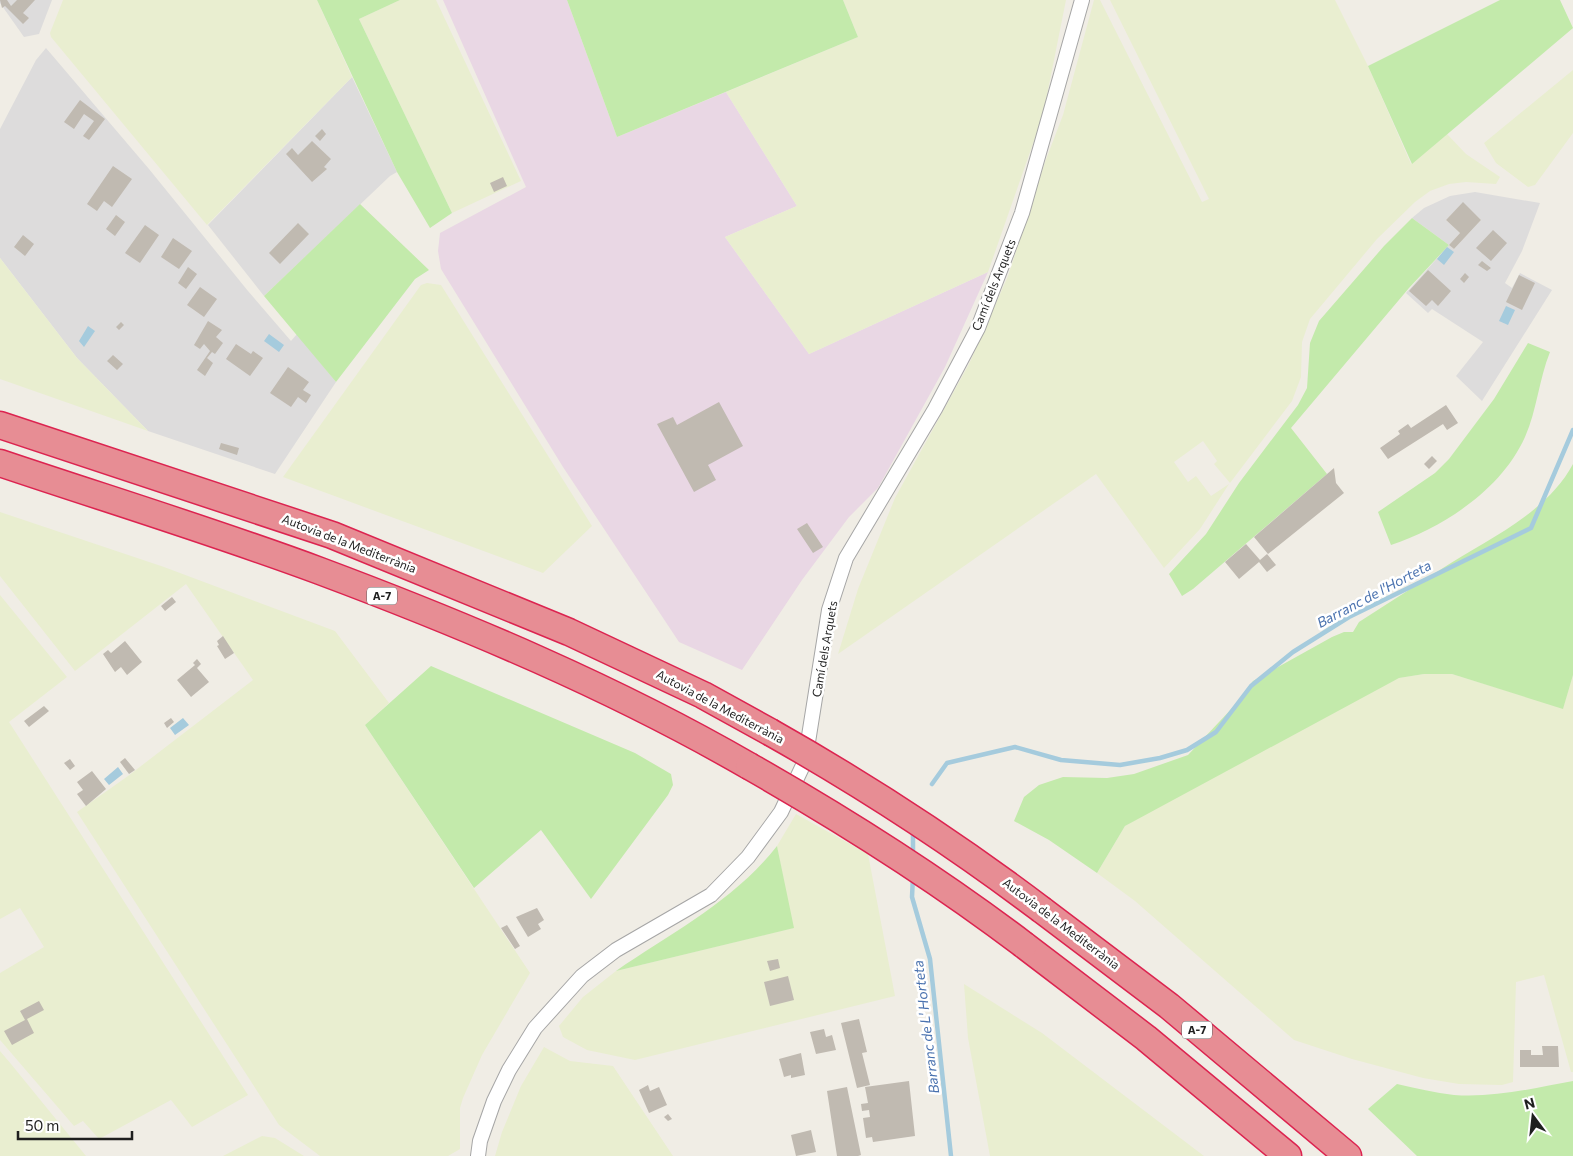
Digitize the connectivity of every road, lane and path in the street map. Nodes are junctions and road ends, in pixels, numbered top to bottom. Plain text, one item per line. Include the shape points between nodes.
1 (1082, 0) edge
2 (0, 425) edge
3 (0, 463) edge
4 (478, 1156) edge
5 (1288, 1156) edge
6 (1348, 1156) edge

1 - 4 street, Camí dels Arquets via 1022,213 978,328 935,409 846,558 829,610 806,761 781,812 748,857 711,894 616,950 582,976 535,1028 494,1101
2 - 6 highway, Autovia de la Mediterrània / A-7, bridge via 341,538 569,632 703,695 829,765 1003,880 1169,1006
3 - 5 highway, A-7, bridge via 320,571 494,641 698,736 821,808 986,917 1146,1038

